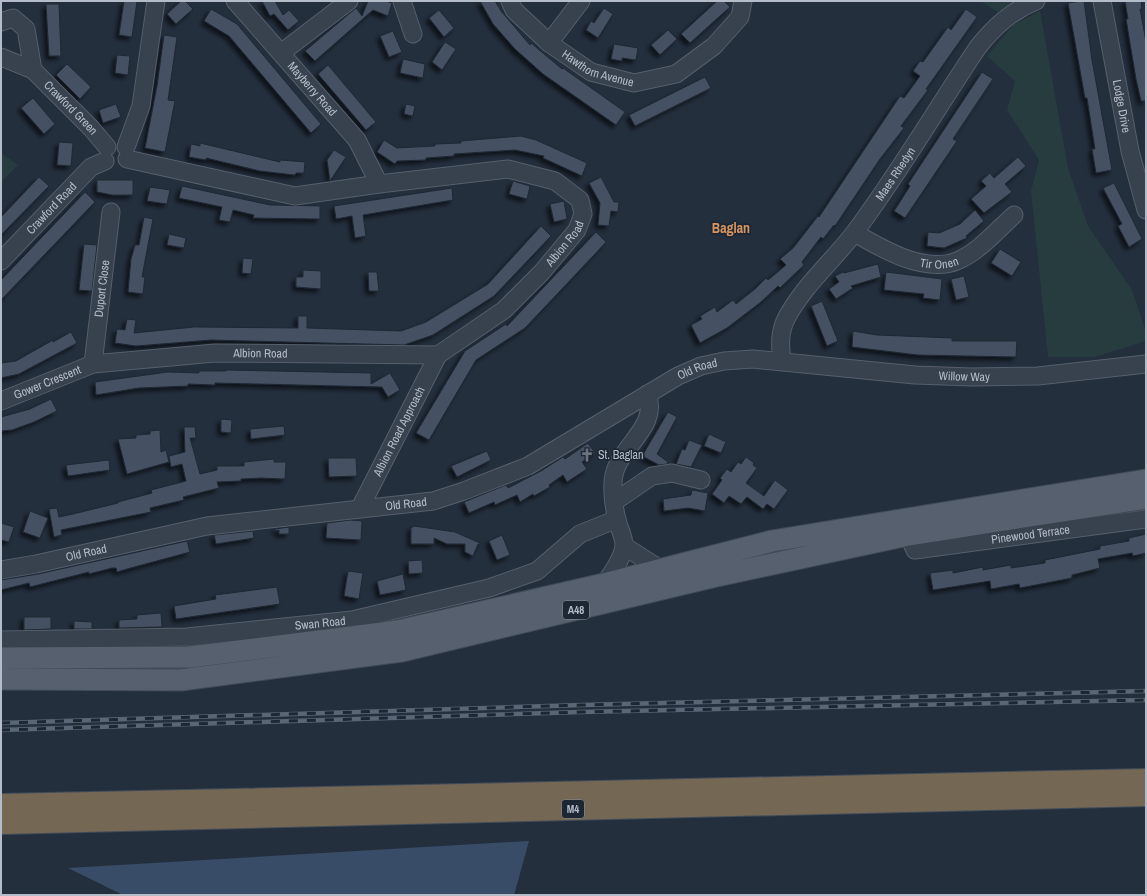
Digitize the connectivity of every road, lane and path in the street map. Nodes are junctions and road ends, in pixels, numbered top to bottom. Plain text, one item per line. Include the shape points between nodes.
1 (156, 1) edge
2 (235, 1) edge
3 (349, 1) edge
4 (402, 1) edge
5 (510, 1) edge
6 (581, 1) edge
7 (743, 1) edge
8 (1036, 1) edge
9 (1102, 1) edge
10 (1, 22) edge
11 (413, 34) dead end
12 (549, 44) junction
13 (281, 53) junction
14 (1, 57) edge
15 (33, 70) junction
16 (126, 153) junction
17 (106, 154) junction
18 (379, 184) junction
19 (1146, 210) edge
20 (111, 212) dead end
21 (1014, 215) dead end
22 (855, 233) junction
23 (1, 261) edge
24 (438, 355) junction
25 (782, 361) junction
26 (93, 364) junction
27 (1146, 364) edge
28 (647, 394) junction
29 (1, 401) edge
30 (701, 480) dead end
31 (1146, 480) edge
32 (1146, 498) edge
33 (614, 502) junction
34 (360, 508) junction
35 (617, 519) junction
36 (1146, 519) edge
37 (912, 543) junction
38 (624, 546) junction
39 (660, 569) junction
40 (1, 570) edge
41 (604, 584) junction
42 (1, 640) edge
43 (1, 658) edge
44 (1, 679) edge
45 (1146, 780) edge
46 (1146, 795) edge
47 (1, 805) edge
48 (1, 823) edge

1 - 16 street via 141,106
2 - 13 street, Mayberry Road
3 - 13 street
4 - 11 street
5 - 12 street, Hawthorn Avenue via 514,10
6 - 12 street
7 - 12 street, Hawthorn Avenue via 740,17 714,46 676,74 634,84 591,72
8 - 22 street, Maes Rhedyn via 1011,13 993,28 978,47
9 - 19 street, Lodge Drive via 1130,151
10 - 15 street via 13,18 26,29
13 - 18 street, Mayberry Road via 357,140
14 - 15 street, Crawford Green
15 - 17 street, Crawford Green via 91,128
16 - 17 street, Albion Road via 116,142
16 - 18 street, Albion Road via 295,196
17 - 23 street, Crawford Road
18 - 24 street, Albion Road via 508,169 555,181 580,200 583,214 578,230 542,272 504,310
20 - 26 street, Duport Close
21 - 22 street, Tir Onen via 973,252 957,261 929,266 876,246
22 - 25 street, Maes Rhedyn via 803,291 786,318 780,342
24 - 26 street, Albion Road via 215,353
24 - 34 street, Albion Road Approach
25 - 27 street, Willow Way via 915,375 972,377 1038,376
25 - 28 street, Old Road via 753,359 701,366
26 - 29 street, Gower Crescent
28 - 33 street via 651,411 614,474
28 - 34 street, Old Road via 528,466 433,500
30 - 33 street via 672,473 652,476
31 - 39 main road, A48 via 772,542
32 - 37 main road, A48
33 - 35 street
34 - 40 street, Old Road via 207,526
35 - 38 street
35 - 42 street, Swan Road via 580,534 537,571 489,588 352,620 187,637
36 - 37 street, Pinewood Terrace
37 - 44 main road, A48 via 712,577 402,651 182,680
38 - 39 street
38 - 41 street via 615,568
39 - 41 main road, A48
41 - 43 main road, A48 via 398,631 190,657
45 - 47 highway, M4
46 - 48 highway, M4

